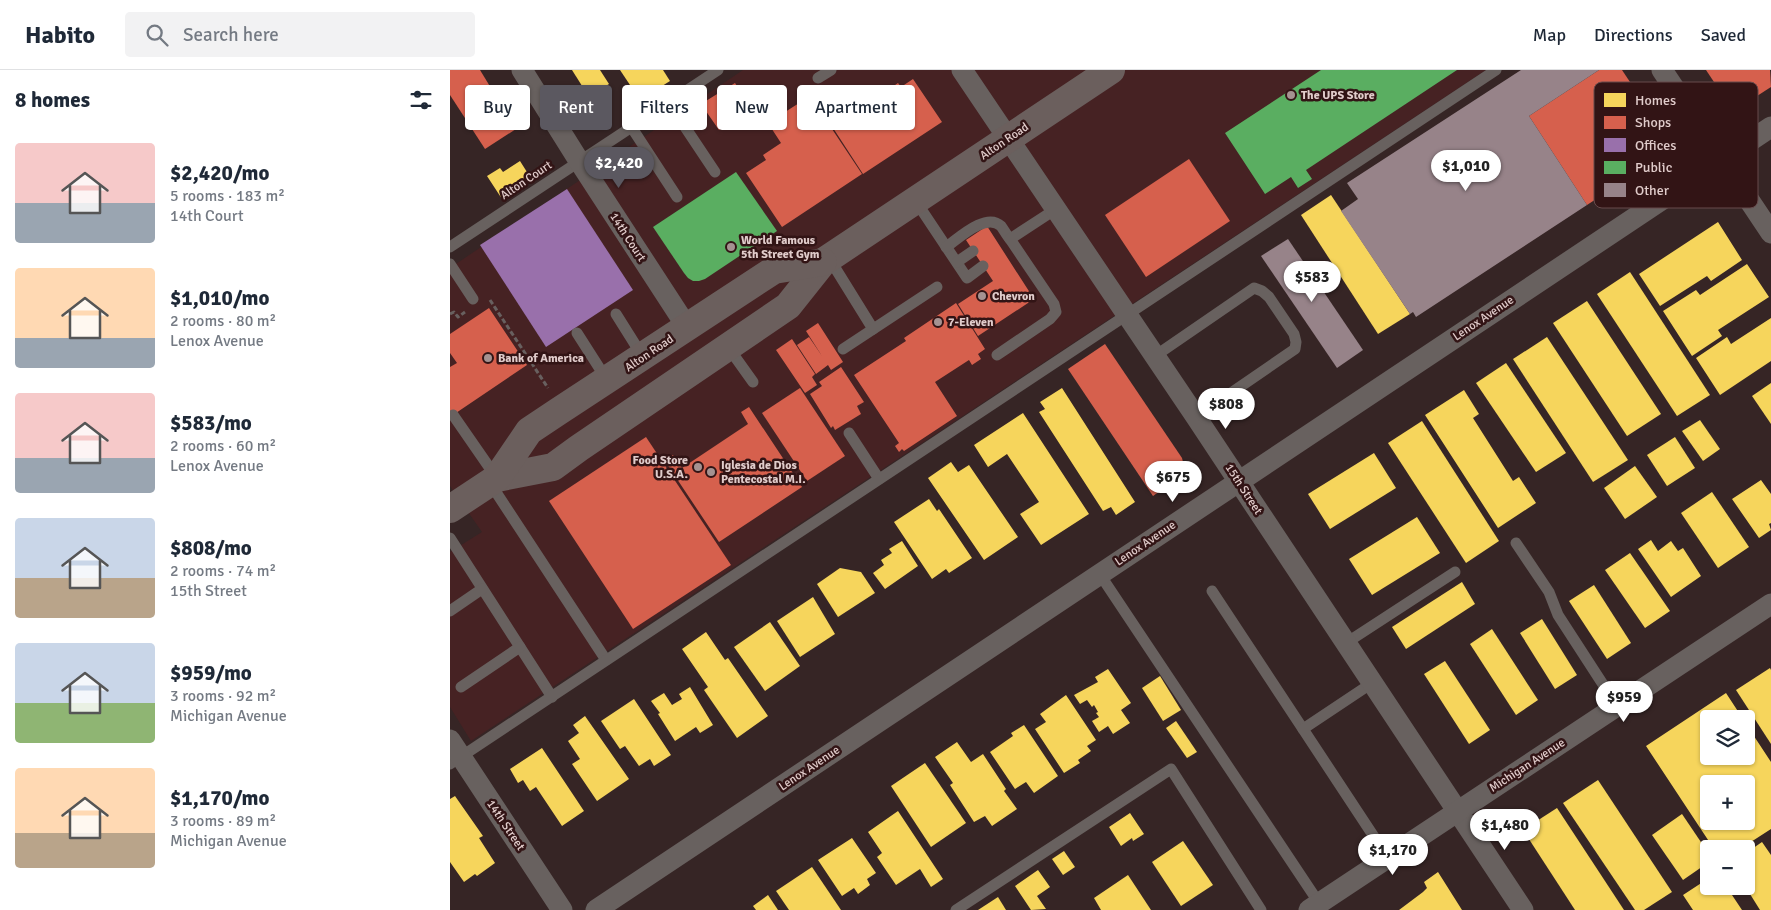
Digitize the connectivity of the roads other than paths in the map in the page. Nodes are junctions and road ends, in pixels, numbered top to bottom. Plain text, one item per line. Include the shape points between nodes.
1 (522, 70) edge
2 (718, 70) edge
3 (831, 70) edge
4 (962, 70) edge
5 (1111, 70) edge
6 (1496, 70) edge
7 (1662, 70) edge
8 (818, 78) dead end
9 (1670, 82) edge
10 (696, 85) edge
11 (1771, 127) edge
12 (629, 130) edge
13 (633, 130) edge
14 (687, 130) edge
15 (1758, 135) edge
16 (1008, 139) junction
17 (579, 161) junction
18 (715, 172) dead end
19 (677, 197) dead end
20 (915, 200) junction
21 (1648, 208) edge
22 (1754, 208) edge
23 (1056, 209) junction
24 (1771, 233) edge
25 (1005, 241) junction
26 (450, 247) edge
27 (946, 247) junction
28 (973, 251) dead end
29 (826, 260) junction
30 (957, 262) junction
31 (450, 264) edge
32 (983, 266) dead end
33 (769, 273) junction
34 (937, 287) dead end
35 (473, 303) road end
36 (616, 314) dead end
37 (1127, 314) junction
38 (687, 326) junction
39 (873, 328) junction
40 (577, 333) dead end
41 (728, 347) junction
42 (843, 349) dead end
43 (997, 355) dead end
44 (1155, 356) junction
45 (643, 357) junction
46 (607, 380) junction
47 (753, 382) dead end
48 (453, 415) dead end
49 (1196, 417) junction
50 (849, 433) dead end
51 (579, 448) junction
52 (879, 479) junction
53 (494, 481) junction
54 (1238, 481) junction
55 (450, 509) edge
56 (450, 538) edge
57 (1516, 543) dead end
58 (1455, 572) dead end
59 (1099, 573) junction
60 (482, 589) junction
61 (1212, 591) dead end
62 (1771, 604) edge
63 (450, 611) edge
64 (1346, 643) junction
65 (520, 647) junction
66 (606, 660) junction
67 (1372, 683) junction
68 (460, 687) dead end
69 (552, 697) junction
70 (1617, 706) junction
71 (1303, 729) junction
72 (454, 754) edge
73 (1457, 811) junction
74 (1388, 858) junction
75 (1312, 908) edge
76 (562, 910) edge
77 (596, 910) edge
78 (956, 910) edge
79 (1261, 910) edge
80 (1523, 910) edge

1 - 17 street, 14th Court
2 - 10 lane, Alton Court
3 - 8 lane
4 - 16 street, 15th Street
5 - 16 highway, Alton Road
6 - 37 lane
7 - 9 street
11 - 15 street, Lenox Avenue
12 - 17 lane, Alton Court
13 - 19 lane
14 - 18 lane
16 - 20 highway, Alton Road
16 - 23 street, 15th Street
17 - 26 lane, Alton Court
17 - 38 street, 14th Court
20 - 27 lane
20 - 29 highway, Alton Road
21 - 54 street, Lenox Avenue
22 - 24 street
23 - 25 lane
23 - 37 street, 15th Street
25 - 27 lane via 1001,226 984,222
25 - 43 lane via 1054,304 1056,312
27 - 30 lane
28 - 30 lane
29 - 33 highway, Alton Road
29 - 39 lane
29 - 41 highway, Alton Road via 788,306
30 - 32 lane via 967,278
31 - 35 lane
33 - 38 highway, Alton Road
33 - 41 highway
34 - 39 lane
36 - 45 lane
37 - 44 street, 15th Street
37 - 52 lane
38 - 45 highway, Alton Road
38 - 51 highway via 667,354
39 - 42 lane
40 - 46 lane
41 - 47 lane
41 - 51 highway, Alton Road
44 - 49 street, 15th Street
44 - 49 lane via 1254,288 1269,297 1294,334 1295,349
45 - 46 highway, Alton Road
46 - 53 highway, Alton Road via 529,431
48 - 53 lane
49 - 54 street, 15th Street
50 - 52 lane
51 - 53 highway, Alton Road via 553,468
52 - 66 lane
53 - 55 highway, Alton Road
53 - 66 lane
54 - 59 street, Lenox Avenue
54 - 64 street, 15th Street
56 - 60 lane
57 - 70 lane
58 - 64 lane
59 - 75 lane
59 - 77 street, Lenox Avenue
60 - 63 lane
60 - 65 lane
61 - 71 lane
62 - 70 street, Michigan Avenue
64 - 67 street, 15th Street
65 - 68 lane
65 - 69 lane
66 - 69 lane
67 - 71 lane
67 - 73 street, 15th Street
69 - 72 lane
70 - 73 street, Michigan Avenue
71 - 74 lane
72 - 76 street, 14th Street
73 - 74 street, Michigan Avenue
73 - 80 street, 15th Street
74 - 75 street, Michigan Avenue
78 - 79 lane via 1171,769

